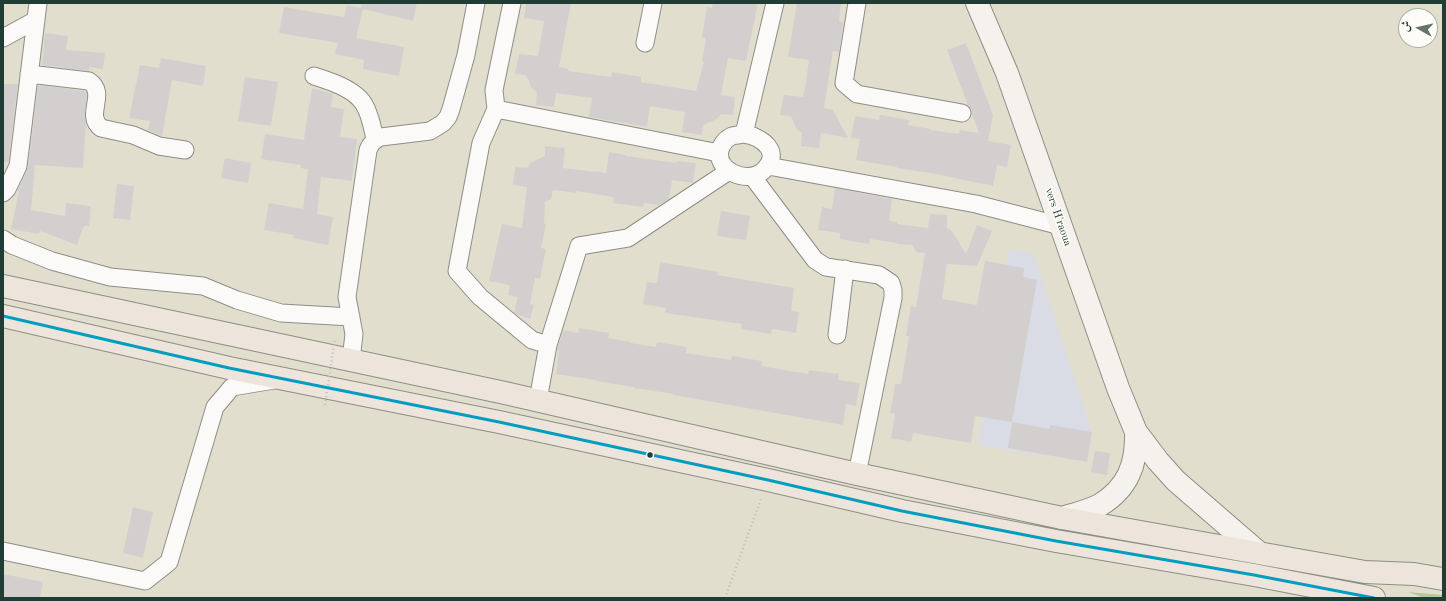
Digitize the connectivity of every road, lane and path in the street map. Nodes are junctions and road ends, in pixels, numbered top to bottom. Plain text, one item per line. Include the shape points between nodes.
1 (38, 3) edge
2 (476, 3) edge
3 (512, 3) edge
4 (653, 3) edge
5 (775, 3) edge
6 (857, 3) edge
7 (977, 3) edge
8 (36, 20) junction
9 (3, 38) edge
10 (644, 43) dead end
11 (29, 74) junction
12 (314, 76) dead end
13 (496, 110) junction
14 (962, 113) dead end
15 (744, 134) junction
16 (375, 140) junction
17 (184, 150) dead end
18 (719, 153) junction
19 (768, 166) junction
20 (729, 171) junction
21 (752, 176) junction
22 (3, 193) edge
23 (1061, 226) junction
24 (3, 238) edge
25 (845, 269) junction
26 (3, 286) edge
27 (3, 316) edge
28 (351, 317) junction
29 (837, 335) dead end
30 (335, 338) dead end
31 (548, 345) junction
32 (351, 360) junction
33 (282, 379) junction
34 (538, 400) junction
35 (325, 405) dead end
36 (1136, 432) junction
37 (857, 474) junction
38 (768, 480) junction
39 (1062, 518) junction
40 (3, 551) edge
41 (1258, 552) junction
42 (1443, 569) edge
43 (1414, 574) junction
44 (1443, 579) edge
45 (1345, 595) edge
46 (725, 598) edge
47 (1374, 598) edge

1 - 8 street
2 - 16 street via 466,54 448,117 430,131
3 - 13 street via 494,90
4 - 10 street
5 - 15 street
6 - 14 street via 844,83 857,94
7 - 23 street, vers H'raoua via 1007,73
8 - 9 street
8 - 11 street
11 - 17 street via 89,81 97,88 94,117 101,128 159,146
11 - 22 street via 18,166
12 - 16 street via 340,85 361,100 371,121
13 - 18 street
13 - 31 street via 481,143 457,271 480,297 532,340
15 - 18 street via 731,136 722,144
15 - 19 street via 753,135 767,145 771,160
16 - 28 street via 368,150 363,179 348,292
18 - 20 street via 721,163
19 - 21 street via 761,173
19 - 23 street via 976,204
20 - 21 street via 740,176
20 - 31 street via 628,238 579,246
21 - 25 street via 815,260 826,267
23 - 36 street, vers H'raoua
24 - 28 street via 12,246 52,261 110,277 203,286 237,300 281,313
25 - 29 street
25 - 37 street via 886,278 893,290
26 - 32 highway
27 - 33 highway
28 - 32 street via 354,338
30 - 35 path, bridge
31 - 34 street
32 - 34 highway
33 - 38 highway via 499,422
33 - 40 street via 232,387 215,408 168,562 145,581
34 - 37 highway
36 - 39 street via 1137,448 1127,480 1099,506
36 - 41 street via 1176,481
37 - 39 highway
38 - 45 highway via 910,512 1056,541 1254,575
38 - 46 path
39 - 41 highway
41 - 43 highway via 1365,572
42 - 43 highway
43 - 44 highway
45 - 47 highway

